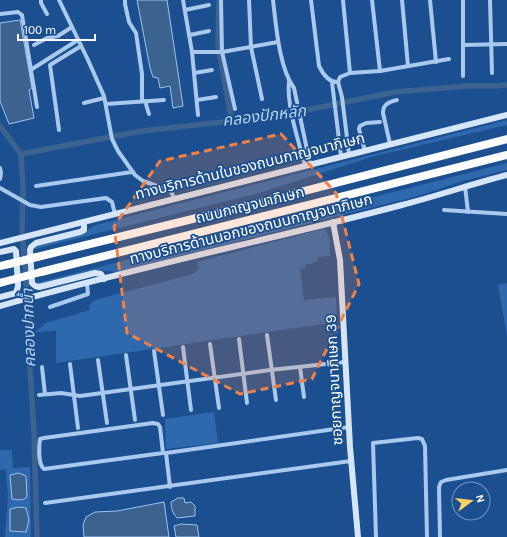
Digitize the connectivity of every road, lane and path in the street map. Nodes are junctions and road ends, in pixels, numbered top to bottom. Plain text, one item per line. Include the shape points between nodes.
1 (41, 0) edge
2 (59, 0) edge
3 (125, 0) edge
4 (183, 0) edge
5 (221, 0) edge
6 (249, 0) edge
7 (273, 0) edge
8 (311, 0) edge
9 (343, 0) edge
10 (372, 0) edge
11 (402, 0) edge
12 (430, 0) edge
13 (463, 0) edge
14 (490, 0) edge
15 (209, 5) dead end
16 (185, 10) junction
17 (0, 14) edge
18 (47, 14) dead end
19 (72, 27) junction
20 (210, 31) dead end
21 (190, 35) junction
22 (78, 40) junction
23 (278, 42) junction
24 (507, 44) edge
25 (34, 45) dead end
26 (463, 45) junction
27 (491, 45) junction
28 (81, 46) junction
29 (252, 47) junction
30 (192, 52) junction
31 (222, 52) junction
32 (449, 59) dead end
33 (436, 62) junction
34 (408, 66) junction
35 (32, 69) junction
36 (212, 70) dead end
37 (380, 71) junction
38 (194, 73) junction
39 (350, 73) junction
40 (492, 73) dead end
41 (463, 76) dead end
42 (289, 81) junction
43 (332, 82) junction
44 (338, 82) junction
45 (216, 97) dead end
46 (104, 98) junction
47 (262, 99) dead end
48 (164, 100) dead end
49 (197, 100) junction
50 (397, 100) dead end
51 (144, 101) junction
52 (84, 103) dead end
53 (106, 104) junction
54 (37, 107) dead end
55 (235, 109) dead end
56 (149, 114) dead end
57 (198, 115) dead end
58 (507, 115) edge
59 (380, 122) dead end
60 (59, 130) dead end
61 (507, 139) edge
62 (390, 144) junction
63 (365, 151) junction
64 (349, 154) junction
65 (507, 154) edge
66 (341, 156) junction
67 (308, 165) junction
68 (0, 168) edge
69 (132, 172) junction
70 (507, 175) edge
71 (0, 179) edge
72 (36, 186) dead end
73 (465, 186) junction
74 (0, 188) edge
75 (175, 199) junction
76 (444, 210) dead end
77 (468, 212) junction
78 (115, 214) junction
79 (507, 214) edge
80 (84, 222) junction
81 (333, 222) junction
82 (0, 244) edge
83 (0, 252) edge
84 (0, 266) edge
85 (104, 279) junction
86 (0, 283) edge
87 (86, 283) junction
88 (0, 297) edge
89 (0, 306) edge
90 (50, 307) dead end
91 (267, 335) dead end
92 (239, 339) dead end
93 (210, 344) dead end
94 (183, 347) dead end
95 (154, 351) dead end
96 (126, 356) dead end
97 (98, 360) dead end
98 (346, 362) junction
99 (70, 364) dead end
100 (42, 367) dead end
101 (300, 367) junction
102 (272, 370) junction
103 (244, 374) junction
104 (215, 377) junction
105 (187, 381) junction
106 (159, 385) junction
107 (131, 389) junction
108 (103, 393) junction
109 (45, 394) junction
110 (39, 395) dead end
111 (74, 395) junction
112 (304, 397) dead end
113 (276, 400) dead end
114 (247, 403) dead end
115 (219, 408) dead end
116 (191, 410) dead end
117 (163, 415) dead end
118 (135, 420) dead end
119 (107, 423) dead end
120 (349, 427) junction
121 (78, 428) dead end
122 (165, 453) junction
123 (352, 461) junction
124 (507, 470) edge
125 (170, 487) junction
126 (44, 503) dead end
127 (358, 537) edge
128 (376, 537) edge
129 (427, 537) edge
130 (440, 537) edge

1 - 18 street
2 - 19 street
3 - 51 street via 129,22 136,33
4 - 16 street
5 - 31 street
6 - 29 street
7 - 23 street
8 - 43 street via 319,66
9 - 39 street
10 - 37 street
11 - 34 street
12 - 33 street
13 - 26 street
14 - 27 street
15 - 16 street
16 - 21 street
17 - 35 street via 18,12 22,15
19 - 22 street
19 - 25 street via 58,36
20 - 21 street
21 - 30 street
22 - 28 street
22 - 35 street
23 - 29 street
23 - 42 street
24 - 27 street
26 - 27 street
26 - 41 street
27 - 40 street
28 - 46 street
28 - 60 street via 50,65
29 - 31 street
29 - 47 street
30 - 31 street
30 - 38 street
31 - 55 street
32 - 33 street
33 - 34 street
34 - 37 street
35 - 54 street
36 - 38 street
37 - 39 street
38 - 49 street
39 - 44 street via 340,77
42 - 67 street via 294,88 300,114
42 - 67 street via 287,90 292,114
43 - 44 street
43 - 66 street
44 - 64 street
45 - 49 street
46 - 52 street
46 - 53 street
48 - 51 street
49 - 57 street
50 - 62 street via 383,108
51 - 53 street
51 - 56 street
53 - 69 street via 112,139
58 - 62 main road, ทางบริการด้านในของถนนกาญจนาภิเษก
59 - 63 street via 360,126
61 - 84 highway, ถนนกาญจนาภิเษก, bridge
62 - 63 main road, ทางบริการด้านในของถนนกาญจนาภิเษก
63 - 64 main road, ทางบริการด้านในของถนนกาญจนาภิเษก
64 - 66 main road, ทางบริการด้านในของถนนกาญจนาภิเษก
65 - 86 highway, ถนนกาญจนาภิเษก, bridge
66 - 67 main road, ทางบริการด้านในของถนนกาญจนาภิเษก
67 - 75 main road, ทางบริการด้านในของถนนกาญจนาภิเษก
68 - 71 street
69 - 72 street
69 - 75 street via 142,181 171,192
70 - 73 main road, ทางบริการด้านนอกของถนนกาญจนาภิเษก
73 - 77 street
73 - 81 main road, ทางบริการด้านนอกของถนนกาญจนาภิเษก via 403,205
74 - 78 street via 30,205 41,207 106,198 112,202
75 - 78 main road, ทางบริการด้านในของถนนกาญจนาภิเษก
76 - 77 street
77 - 79 street
78 - 80 main road, ทางบริการด้านในของถนนกาญจนาภิเษก
80 - 82 main road, ทางบริการด้านในของถนนกาญจนาภิเษก
80 - 85 main road via 84,230 80,232 31,246 32,283 39,287 95,273 101,274
81 - 85 main road, ทางบริการด้านนอกของถนนกาญจนาภิเษก
81 - 98 main road, ซอยกาญจนาภิเษก 39 via 340,260
83 - 88 main road via 14,249 16,251 18,286 16,293
85 - 87 main road, ทางบริการด้านนอกของถนนกาญจนาภิเษก
87 - 89 main road, ทางบริการด้านนอกของถนนกาญจนาภิเษก
87 - 90 street via 88,294
91 - 102 street
92 - 103 street
93 - 104 street
94 - 105 street
95 - 106 street
96 - 107 street
97 - 108 street
98 - 101 street
98 - 120 main road, ซอยกาญจนาภิเษก 39
99 - 111 street
100 - 109 street
101 - 102 street
101 - 112 street
102 - 103 street
102 - 113 street
103 - 104 street
103 - 114 street
104 - 105 street
104 - 115 street
105 - 106 street
105 - 116 street
106 - 107 street
106 - 117 street
107 - 108 street
107 - 118 street
108 - 111 street
108 - 119 street
109 - 110 street
109 - 111 street
111 - 121 street
120 - 122 street
120 - 123 main road, ซอยกาญจนาภิเษก 39
122 - 122 street via 160,427 153,423 40,439 40,465 44,469
122 - 125 street
123 - 125 street
123 - 127 main road, ซอยกาญจนาภิเษก 39
124 - 130 street via 441,482
125 - 126 street
128 - 129 street via 373,443 418,438 422,439 425,446

